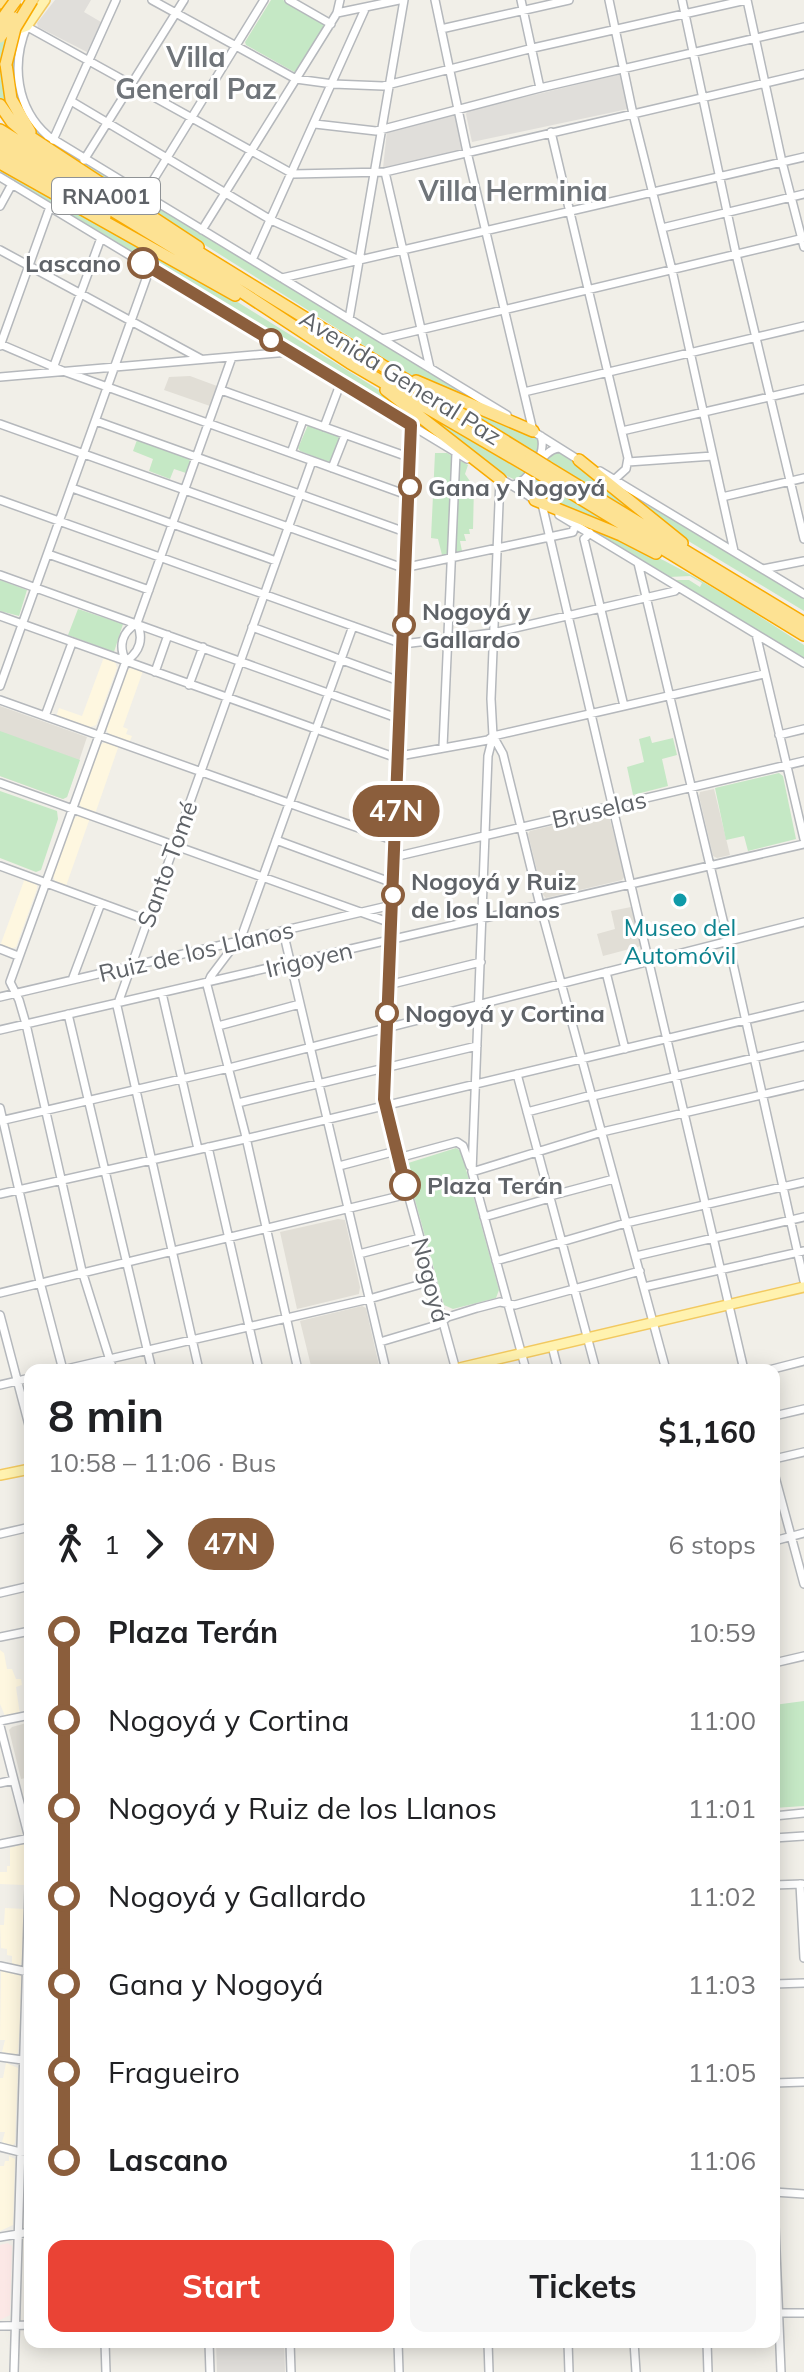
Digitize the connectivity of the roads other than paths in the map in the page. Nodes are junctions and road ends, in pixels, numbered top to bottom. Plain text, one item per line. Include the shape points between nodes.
1 (16, 0) edge
2 (30, 0) edge
3 (45, 0) edge
4 (116, 0) edge
5 (152, 0) edge
6 (184, 0) edge
7 (264, 0) edge
8 (289, 0) edge
9 (340, 0) edge
10 (402, 0) edge
11 (435, 0) edge
12 (521, 0) edge
13 (569, 0) edge
14 (609, 0) edge
15 (682, 0) edge
16 (746, 0) edge
17 (365, 9) junction
18 (0, 11) edge
19 (524, 11) junction
20 (176, 13) junction
21 (337, 13) junction
22 (685, 15) junction
23 (0, 22) edge
24 (331, 24) junction
25 (27, 26) junction
26 (804, 27) edge
27 (441, 29) junction
28 (616, 30) junction
29 (0, 36) edge
30 (756, 38) junction
31 (236, 46) junction
32 (533, 48) junction
33 (693, 53) junction
34 (89, 61) junction
35 (450, 68) junction
36 (625, 69) junction
37 (804, 74) edge
38 (296, 79) junction
39 (765, 83) junction
40 (131, 84) junction
41 (333, 84) junction
42 (389, 85) junction
43 (540, 88) junction
44 (703, 98) junction
45 (71, 101) junction
46 (0, 105) edge
47 (458, 109) junction
48 (633, 114) junction
49 (191, 118) junction
50 (107, 123) junction
51 (315, 124) junction
52 (381, 129) junction
53 (0, 130) edge
54 (551, 132) junction
55 (53, 140) junction
56 (0, 142) edge
57 (41, 145) junction
58 (0, 151) edge
59 (251, 151) junction
60 (467, 152) junction
61 (804, 157) edge
62 (166, 158) junction
63 (84, 160) junction
64 (782, 162) junction
65 (0, 163) edge
66 (385, 172) junction
67 (374, 173) junction
68 (293, 174) junction
69 (720, 176) junction
70 (0, 177) edge
71 (12, 184) junction
72 (225, 193) junction
73 (654, 193) junction
74 (804, 194) edge
75 (144, 195) junction
76 (791, 197) junction
77 (53, 201) junction
78 (0, 206) edge
79 (569, 212) junction
80 (728, 212) junction
81 (271, 220) junction
82 (662, 228) junction
83 (202, 230) junction
84 (486, 231) junction
85 (101, 238) junction
86 (803, 241) edge
87 (0, 250) edge
88 (403, 250) junction
89 (736, 254) junction
90 (214, 260) junction
91 (252, 260) junction
92 (359, 260) junction
93 (29, 266) junction
94 (185, 267) junction
95 (150, 268) junction
96 (672, 270) junction
97 (282, 278) junction
98 (588, 290) junction
99 (80, 294) junction
100 (268, 311) junction
101 (504, 311) junction
102 (349, 319) junction
103 (131, 321) junction
104 (804, 326) edge
105 (422, 329) junction
106 (757, 338) junction
107 (382, 339) junction
108 (0, 345) edge
109 (291, 352) junction
110 (361, 354) junction
111 (691, 354) junction
112 (232, 357) junction
113 (203, 360) junction
114 (350, 363) junction
115 (115, 367) junction
116 (430, 368) junction
117 (52, 370) junction
118 (63, 371) junction
119 (607, 374) junction
120 (0, 377) edge
121 (341, 382) junction
122 (108, 387) junction
123 (804, 389) edge
124 (221, 390) junction
125 (524, 392) junction
126 (771, 397) junction
127 (703, 412) junction
128 (303, 420) junction
129 (96, 421) junction
130 (0, 424) edge
131 (209, 424) junction
132 (411, 425) junction
133 (324, 427) junction
134 (622, 431) junction
135 (537, 434) junction
136 (345, 435) junction
137 (561, 449) junction
138 (291, 453) junction
139 (456, 453) junction
140 (84, 455) junction
141 (713, 456) junction
142 (196, 457) junction
143 (411, 458) junction
144 (579, 460) junction
145 (312, 461) junction
146 (529, 462) junction
147 (628, 462) junction
148 (332, 468) junction
149 (804, 478) edge
150 (500, 479) junction
151 (615, 479) junction
152 (790, 481) junction
153 (512, 485) junction
154 (72, 488) junction
155 (184, 491) junction
156 (301, 494) junction
157 (410, 496) junction
158 (722, 497) junction
159 (0, 500) edge
160 (536, 500) junction
161 (60, 522) junction
162 (173, 524) junction
163 (288, 528) junction
164 (574, 528) junction
165 (408, 533) junction
166 (587, 536) junction
167 (549, 538) junction
168 (804, 539) edge
169 (496, 549) junction
170 (734, 551) junction
171 (48, 554) junction
172 (161, 557) junction
173 (452, 560) junction
174 (276, 561) junction
175 (804, 561) edge
176 (638, 563) junction
177 (406, 569) junction
178 (763, 569) junction
179 (0, 575) edge
180 (719, 577) junction
181 (36, 587) junction
182 (678, 587) junction
183 (149, 590) junction
184 (804, 594) edge
185 (264, 595) junction
186 (646, 598) junction
187 (601, 608) junction
188 (770, 608) junction
189 (0, 616) edge
190 (567, 616) junction
191 (804, 620) edge
192 (137, 623) junction
193 (22, 624) junction
194 (353, 626) junction
195 (252, 627) junction
196 (493, 633) junction
197 (756, 634) junction
198 (168, 635) junction
199 (804, 637) edge
200 (449, 639) junction
201 (72, 643) junction
202 (403, 644) junction
203 (203, 647) junction
204 (341, 659) junction
205 (126, 661) junction
206 (240, 661) junction
207 (804, 663) edge
208 (155, 672) junction
209 (764, 674) junction
210 (402, 682) junction
211 (189, 685) junction
212 (0, 686) edge
213 (329, 693) junction
214 (669, 696) junction
215 (227, 698) junction
216 (0, 700) edge
217 (624, 706) junction
218 (591, 714) junction
219 (45, 716) junction
220 (400, 719) junction
221 (316, 729) junction
222 (804, 729) edge
223 (99, 735) junction
224 (779, 735) junction
225 (493, 736) junction
226 (443, 747) junction
227 (398, 758) junction
228 (804, 761) edge
229 (786, 766) junction
230 (201, 771) junction
231 (0, 783) edge
232 (691, 787) junction
233 (804, 798) edge
234 (795, 801) junction
235 (289, 803) junction
236 (613, 806) junction
237 (72, 809) junction
238 (802, 821) edge
239 (521, 827) junction
240 (486, 835) junction
241 (276, 840) junction
242 (395, 841) junction
243 (804, 841) edge
244 (174, 846) junction
245 (394, 857) junction
246 (0, 866) edge
247 (710, 866) junction
248 (262, 877) junction
249 (45, 882) junction
250 (393, 883) junction
251 (632, 884) junction
252 (101, 903) junction
253 (392, 905) junction
254 (540, 905) junction
255 (362, 912) junction
256 (483, 919) junction
257 (147, 920) junction
258 (804, 922) edge
259 (391, 923) junction
260 (283, 931) junction
261 (391, 940) junction
262 (728, 941) junction
263 (237, 942) junction
264 (0, 949) edge
265 (18, 956) junction
266 (651, 961) junction
267 (481, 962) junction
268 (291, 963) junction
269 (130, 966) junction
270 (606, 972) junction
271 (72, 980) junction
272 (208, 982) junction
273 (561, 984) junction
274 (388, 985) junction
275 (16, 993) junction
276 (162, 993) junction
277 (0, 997) edge
278 (118, 1003) junction
279 (300, 1004) junction
280 (479, 1005) junction
281 (804, 1006) edge
282 (68, 1014) junction
283 (746, 1019) junction
284 (26, 1024) junction
285 (218, 1026) junction
286 (387, 1028) junction
287 (0, 1030) edge
288 (668, 1038) junction
289 (477, 1046) junction
290 (804, 1046) edge
291 (311, 1048) junction
292 (625, 1049) junction
293 (582, 1058) junction
294 (755, 1058) junction
295 (229, 1068) junction
296 (385, 1069) junction
297 (517, 1074) junction
298 (677, 1076) junction
299 (182, 1079) junction
300 (319, 1084) junction
301 (475, 1084) junction
302 (804, 1085) edge
303 (135, 1090) junction
304 (762, 1095) junction
305 (592, 1096) junction
306 (88, 1100) junction
307 (238, 1103) junction
308 (384, 1106) junction
309 (0, 1108) edge
310 (46, 1111) junction
311 (527, 1112) junction
312 (684, 1113) junction
313 (328, 1119) junction
314 (1, 1121) edge
315 (602, 1132) junction
316 (245, 1139) junction
317 (208, 1147) junction
318 (198, 1149) junction
319 (538, 1152) junction
320 (397, 1154) junction
321 (151, 1160) junction
322 (339, 1166) junction
323 (104, 1170) junction
324 (472, 1172) junction
325 (614, 1179) junction
326 (62, 1180) junction
327 (804, 1182) edge
328 (783, 1187) junction
329 (18, 1190) junction
330 (0, 1194) edge
331 (408, 1194) junction
332 (550, 1197) junction
333 (705, 1205) junction
334 (349, 1210) junction
335 (484, 1217) junction
336 (804, 1217) edge
337 (790, 1220) junction
338 (626, 1223) junction
339 (265, 1230) junction
340 (229, 1238) junction
341 (420, 1238) junction
342 (713, 1238) junction
343 (562, 1241) junction
344 (801, 1251) edge
345 (172, 1252) junction
346 (359, 1254) junction
347 (636, 1256) junction
348 (127, 1261) junction
349 (496, 1261) junction
350 (720, 1270) junction
351 (82, 1271) junction
352 (640, 1271) junction
353 (432, 1281) junction
354 (804, 1281) edge
355 (40, 1282) junction
356 (644, 1287) junction
357 (804, 1287) edge
358 (575, 1289) junction
359 (0, 1293) edge
360 (369, 1299) junction
361 (508, 1304) junction
362 (729, 1305) junction
363 (0, 1315) edge
364 (285, 1317) junction
365 (443, 1321) junction
366 (653, 1322) junction
367 (249, 1326) junction
368 (587, 1337) junction
369 (192, 1340) junction
370 (380, 1342) junction
371 (552, 1346) junction
372 (148, 1349) junction
373 (522, 1353) junction
374 (109, 1358) junction
375 (804, 1361) edge
376 (61, 1364) edge
377 (86, 1364) edge
378 (111, 1364) edge
379 (151, 1364) edge
380 (198, 1364) edge
381 (258, 1364) edge
382 (297, 1364) edge
383 (385, 1364) edge
384 (453, 1364) edge
385 (497, 1364) edge
386 (525, 1364) edge
387 (556, 1364) edge
388 (594, 1364) edge
389 (664, 1364) edge
390 (743, 1364) edge
391 (780, 1367) edge
392 (24, 1380) edge
393 (18, 1381) junction
394 (0, 1385) edge
395 (24, 1405) edge
396 (804, 1409) edge
397 (780, 1415) edge
398 (804, 1452) edge
399 (780, 1458) edge
400 (24, 1470) edge
401 (0, 1475) edge
402 (780, 1495) edge
403 (24, 1528) edge
404 (804, 1533) edge
405 (0, 1534) edge
406 (791, 1536) junction
407 (780, 1539) edge
408 (804, 1584) edge
409 (24, 1587) edge
410 (0, 1593) edge
411 (24, 1632) edge
412 (0, 1637) edge
413 (804, 1656) edge
414 (780, 1662) edge
415 (24, 1717) edge
416 (0, 1723) edge
417 (14, 1780) junction
418 (0, 1783) edge
419 (804, 1813) edge
420 (780, 1815) edge
421 (24, 1817) edge
422 (804, 1836) edge
423 (780, 1838) edge
424 (24, 1840) edge
425 (0, 1844) edge
426 (802, 1884) edge
427 (780, 1885) edge
428 (804, 1958) edge
429 (0, 1966) edge
430 (24, 1971) edge
431 (804, 1983) edge
432 (780, 1984) edge
433 (0, 2057) edge
434 (24, 2061) edge
435 (804, 2082) edge
436 (780, 2083) edge
437 (24, 2111) edge
438 (0, 2147) edge
439 (20, 2152) junction
440 (24, 2152) edge
441 (19, 2187) junction
442 (24, 2187) edge
443 (780, 2192) edge
444 (804, 2194) edge
445 (24, 2233) edge
446 (18, 2234) junction
447 (0, 2237) edge
448 (780, 2313) edge
449 (804, 2313) edge
450 (15, 2324) junction
451 (24, 2325) edge
452 (0, 2326) edge
453 (105, 2348) edge
454 (209, 2348) edge
455 (290, 2348) edge
456 (398, 2348) edge
457 (488, 2348) edge
458 (568, 2348) edge
459 (634, 2348) edge
460 (707, 2348) edge
461 (779, 2348) edge
462 (14, 2372) edge
463 (106, 2372) edge
464 (210, 2372) edge
465 (291, 2372) edge
466 (399, 2372) edge
467 (489, 2372) edge
468 (569, 2372) edge
469 (636, 2372) edge
470 (708, 2372) edge
471 (781, 2372) edge

1 - 23 highway, bridge
2 - 29 highway, bridge
2 - 57 highway, bridge via 10,39 6,64 16,112
3 - 25 main road
4 - 34 street
5 - 20 street
6 - 20 street
7 - 31 street
8 - 24 street
9 - 21 street
10 - 17 street
10 - 42 street
11 - 27 street
12 - 19 street
13 - 19 street
14 - 28 street
15 - 22 street
16 - 22 street
16 - 30 street
17 - 21 street
17 - 41 street
18 - 25 street
19 - 27 street
19 - 32 street
20 - 31 street
20 - 40 street
21 - 24 street
22 - 28 street
22 - 33 street
24 - 38 street
25 - 29 main road
25 - 34 street
25 - 55 street via 18,56 19,86 30,115
26 - 30 street
27 - 35 street
28 - 32 street
28 - 36 street
30 - 33 street
30 - 39 street
31 - 38 street
31 - 49 street
32 - 35 street
32 - 43 street
33 - 36 street
33 - 44 street
34 - 40 street
34 - 45 street
35 - 42 street
35 - 47 street
36 - 43 street
36 - 48 street
37 - 39 street
38 - 41 street
38 - 59 street
39 - 44 street
39 - 64 street
40 - 49 street
40 - 50 street
41 - 42 street
41 - 51 street
42 - 52 street
43 - 47 street
44 - 48 street
44 - 69 street
45 - 50 street
45 - 55 street
46 - 57 highway
47 - 52 street
47 - 60 street
48 - 54 street
48 - 73 street
49 - 59 street
49 - 62 street
50 - 62 street
50 - 63 street
51 - 52 street
51 - 68 street
52 - 67 street
53 - 90 highway, Avenida General Paz / RNA001
54 - 60 street
54 - 79 street
55 - 63 street
56 - 100 highway, Avenida General Paz / RNA001
57 - 90 highway
58 - 94 highway
59 - 68 street
59 - 72 street
60 - 66 street
60 - 84 street
61 - 64 street
62 - 72 street
62 - 75 street
63 - 75 street
64 - 69 street
64 - 76 street
65 - 77 highway
66 - 67 street
66 - 88 street
67 - 68 street
67 - 92 street
68 - 81 street
69 - 73 street
69 - 80 street
70 - 71 street, Avenida General Paz
71 - 77 street, Avenida General Paz
71 - 78 street
72 - 81 street
72 - 83 street
73 - 79 street
73 - 82 street
74 - 76 street
75 - 83 street
76 - 80 street
76 - 86 street
77 - 85 street, Avenida General Paz
77 - 93 street
77 - 94 highway
79 - 84 street
79 - 98 street
80 - 82 street
80 - 89 street
81 - 91 street
81 - 92 street
82 - 96 street
83 - 91 street
84 - 88 street
84 - 101 street
85 - 95 street, Avenida General Paz
85 - 99 street
86 - 89 street
87 - 93 street
88 - 92 street
88 - 105 street
89 - 96 street
89 - 106 street
90 - 110 highway, Avenida General Paz / RNA001
91 - 97 street
92 - 97 street
92 - 102 street
93 - 99 street
93 - 108 street
94 - 100 highway
95 - 103 street
95 - 109 street, Avenida General Paz
96 - 98 street
96 - 111 street
97 - 102 street
98 - 101 street
98 - 119 street
99 - 103 street
99 - 117 street
100 - 114 highway, Avenida General Paz / RNA001
101 - 105 street
101 - 125 street
102 - 107 street
103 - 113 street
103 - 115 street
104 - 106 street
105 - 107 street
105 - 116 street
106 - 111 street
106 - 126 street
107 - 116 street
108 - 117 street
109 - 112 street
109 - 121 street, Avenida General Paz
110 - 135 highway
110 - 146 highway, Avenida General Paz / RNA001
111 - 119 street
111 - 127 street
112 - 113 street
112 - 124 street
113 - 115 street
114 - 146 highway, Avenida General Paz / RNA001
114 - 150 highway
115 - 118 street
115 - 122 street
116 - 135 street
117 - 118 street
117 - 120 street
118 - 122 street
119 - 125 street
119 - 134 street
121 - 132 street, Avenida General Paz
121 - 133 street
122 - 129 street
122 - 131 street
123 - 126 street
124 - 128 street
124 - 131 street
125 - 135 street
126 - 127 street
126 - 152 street
127 - 134 street
127 - 141 street
128 - 133 street
128 - 138 street
129 - 140 street
129 - 142 street
130 - 140 street
131 - 138 street
131 - 142 street
132 - 139 street, Avenida General Paz
132 - 143 street, Nogoyá
133 - 136 street
134 - 147 street
135 - 137 street
135 - 153 street via 543,450 524,480
136 - 143 street
136 - 148 street
137 - 144 street
137 - 160 street via 547,453 529,483
138 - 145 street
139 - 150 street, Avenida General Paz
139 - 173 street
140 - 154 street
140 - 155 street
141 - 147 street
141 - 158 street
142 - 155 street
142 - 156 street
143 - 157 street, Nogoyá
144 - 151 street
144 - 180 highway
145 - 148 street
145 - 156 street, Santo Tomé
146 - 180 highway, Avenida General Paz / RNA001, bridge
147 - 151 street
148 - 157 street
149 - 152 street
150 - 153 street, Avenida General Paz
150 - 169 street
151 - 170 street
152 - 158 street
152 - 168 street
153 - 160 street, Avenida General Paz
154 - 161 street
154 - 162 street
155 - 162 street
155 - 163 street
156 - 163 street, Santo Tomé
156 - 165 street
157 - 165 street, Nogoyá
158 - 170 street
159 - 161 street
160 - 164 street, Avenida General Paz
160 - 167 street
160 - 180 highway
161 - 171 street
161 - 172 street
162 - 172 street
162 - 174 street
163 - 174 street, Santo Tomé
163 - 177 street
164 - 166 street, Avenida General Paz
164 - 167 street
165 - 177 street, Nogoyá
166 - 176 street, Avenida General Paz
166 - 187 street
167 - 169 street
167 - 190 street
169 - 173 street
169 - 196 street
170 - 178 street
171 - 181 street
171 - 183 street
172 - 183 street
172 - 185 street
173 - 177 street
173 - 200 street
174 - 185 street, Santo Tomé
175 - 178 street
176 - 182 street, Avenida General Paz
176 - 186 street
177 - 202 street, Nogoyá
178 - 184 street
179 - 181 street
180 - 188 highway, Avenida General Paz / RNA001
181 - 192 street
181 - 193 street
182 - 186 street
182 - 197 street, Avenida General Paz
183 - 192 street
185 - 194 street
185 - 195 street, Santo Tomé
186 - 187 street
186 - 214 street
187 - 190 street
187 - 217 street
188 - 191 highway
188 - 199 highway, Avenida General Paz / RNA001
189 - 193 street
190 - 196 street
190 - 218 street
192 - 198 street
192 - 205 street via 140,643
192 - 205 street via 123,638
193 - 201 street
193 - 212 street
194 - 202 street
194 - 204 street
195 - 204 street
195 - 206 street, Santo Tomé
196 - 200 street
196 - 225 street
197 - 207 street, Avenida General Paz
197 - 209 street
198 - 203 street
198 - 208 street
200 - 202 street
200 - 226 street
201 - 205 street
201 - 219 street
202 - 210 street, Nogoyá
203 - 206 street
203 - 211 street
204 - 210 street
204 - 213 street
205 - 208 street
205 - 223 street
206 - 213 street
206 - 215 street, Santo Tomé
208 - 211 street
209 - 214 street
209 - 224 street
210 - 220 street, Nogoyá
211 - 215 street
213 - 220 street
213 - 221 street
214 - 217 street
214 - 232 street
215 - 221 street
215 - 230 street, Santo Tomé
216 - 219 street
217 - 218 street
218 - 225 street
218 - 236 street
219 - 223 street
220 - 227 street, Nogoyá
221 - 227 street
221 - 235 street
222 - 224 street
223 - 230 street
223 - 237 street
224 - 229 street
225 - 226 street
225 - 239 street via 501,748
225 - 240 street
226 - 227 street
227 - 242 street, Nogoyá
228 - 229 street, Bruselas
229 - 232 street, Bruselas
229 - 234 street
230 - 235 street
230 - 244 street, Santo Tomé
231 - 237 street
232 - 236 street, Bruselas
232 - 247 street
233 - 234 street
234 - 238 street
235 - 241 street
235 - 242 street
236 - 239 street, Bruselas
236 - 251 street
237 - 244 street
237 - 249 street
238 - 243 street
239 - 240 street, Bruselas
239 - 254 street
240 - 245 street, Bruselas
240 - 256 street
241 - 248 street
241 - 250 street
242 - 245 street, Nogoyá
243 - 247 street, Irigoyen
244 - 248 street
244 - 257 street, Santo Tomé
245 - 250 street, Nogoyá
246 - 249 street
247 - 251 street, Irigoyen
247 - 262 street
248 - 255 street
248 - 263 street
249 - 252 street
249 - 265 street
250 - 253 street, Nogoyá
251 - 254 street, Irigoyen
251 - 266 street
252 - 257 street
252 - 271 street
253 - 255 street, Ruiz de los Llanos
253 - 259 street, Nogoyá
254 - 256 street, Irigoyen
254 - 273 street
255 - 259 street
255 - 260 street, Ruiz de los Llanos
256 - 261 street, Irigoyen
256 - 267 street
257 - 269 street, Santo Tomé
258 - 262 street
259 - 261 street, Nogoyá
260 - 263 street, Ruiz de los Llanos
260 - 268 street
261 - 268 street, Irigoyen
261 - 274 street, Nogoyá
262 - 266 street
262 - 283 street
263 - 269 street, Ruiz de los Llanos
263 - 272 street
264 - 265 street
265 - 275 street via 10,982
266 - 270 street
266 - 288 street
267 - 274 street
267 - 280 street
268 - 272 street, Irigoyen
268 - 279 street
269 - 271 street, Ruiz de los Llanos
269 - 278 street, Santo Tomé
270 - 273 street
270 - 292 street
271 - 275 street, Ruiz de los Llanos
272 - 276 street, Irigoyen
272 - 285 street
273 - 280 street
273 - 293 street
274 - 286 street, Nogoyá
275 - 277 street, Ruiz de los Llanos
275 - 284 street
276 - 278 street, Irigoyen
276 - 299 street
278 - 282 street, Irigoyen
278 - 303 street, Santo Tomé
279 - 285 street
279 - 291 street
280 - 286 street
280 - 289 street
281 - 283 street
282 - 284 street, Irigoyen
282 - 306 street
283 - 288 street
283 - 294 street
284 - 287 street, Irigoyen
284 - 310 street
285 - 295 street
286 - 291 street
286 - 296 street, Nogoyá
288 - 292 street
288 - 298 street
289 - 296 street
289 - 301 street
290 - 294 street
291 - 295 street
291 - 300 street
292 - 293 street
293 - 297 street
293 - 305 street
294 - 298 street
294 - 304 street
295 - 299 street
295 - 307 street
296 - 300 street
296 - 308 street, Nogoyá
297 - 301 street
297 - 311 street
298 - 305 street
298 - 312 street
299 - 303 street
299 - 318 street
300 - 307 street
300 - 313 street
301 - 308 street
301 - 324 street
302 - 304 street
303 - 306 street
303 - 321 street, Santo Tomé
304 - 312 street
304 - 328 street
305 - 311 street
305 - 315 street
306 - 310 street
306 - 323 street
307 - 316 street
308 - 313 street
308 - 320 street, Nogoyá
309 - 314 street
310 - 314 street
310 - 326 street
311 - 319 street
312 - 315 street
312 - 333 street
313 - 316 street
313 - 322 street
314 - 329 street
315 - 319 street
315 - 325 street
316 - 317 street
316 - 339 street
317 - 318 street
317 - 340 street
318 - 321 street
319 - 324 street
319 - 332 street
320 - 322 street
320 - 324 street via 453,1143 463,1146
320 - 331 street, Nogoyá
321 - 323 street
321 - 345 street, Santo Tomé
322 - 334 street
323 - 326 street
323 - 348 street
324 - 335 street
325 - 332 street
325 - 338 street
326 - 329 street
326 - 351 street
327 - 328 street
328 - 333 street
328 - 337 street
329 - 330 street
329 - 355 street
331 - 334 street
331 - 341 street, Nogoyá
332 - 335 street
332 - 343 street
333 - 338 street
333 - 342 street
334 - 339 street
334 - 346 street
335 - 349 street
336 - 337 street
337 - 342 street
337 - 344 street
338 - 343 street
338 - 347 street
339 - 340 street
339 - 364 street
340 - 345 street
340 - 367 street
341 - 346 street
341 - 353 street, Nogoyá
342 - 347 street
342 - 350 street
343 - 349 street
343 - 358 street
344 - 350 street
344 - 354 street
345 - 348 street
345 - 369 street, Santo Tomé
346 - 360 street
347 - 352 street
348 - 351 street
348 - 372 street
349 - 361 street
350 - 356 street
350 - 362 street
351 - 355 street
351 - 374 street
352 - 356 street
352 - 358 street
353 - 360 street
353 - 365 street, Nogoyá
355 - 359 street
355 - 376 street
356 - 366 street
357 - 362 main road
358 - 361 street
358 - 368 street
360 - 364 street
360 - 370 street
361 - 365 street
361 - 373 street
362 - 366 main road
362 - 390 street
363 - 393 street
364 - 367 street
364 - 382 street
365 - 370 street
365 - 384 street, Nogoyá
366 - 368 main road
366 - 389 street
367 - 369 street
367 - 381 street
368 - 371 main road
368 - 388 street
369 - 372 street
369 - 380 street, Santo Tomé
370 - 383 street
371 - 373 main road
371 - 387 street
372 - 374 street
372 - 379 street
373 - 385 main road
373 - 386 street
374 - 377 street
374 - 378 street
375 - 391 street
392 - 393 street
393 - 394 street
393 - 395 street
396 - 397 street
398 - 399 street
400 - 401 main road
402 - 406 street
403 - 405 street
404 - 406 street
406 - 407 street
406 - 408 street
409 - 410 street
411 - 412 street
413 - 414 street
415 - 416 street
416 - 417 street
417 - 418 street
417 - 421 street
419 - 420 street
422 - 423 street
424 - 425 street
426 - 427 street
426 - 428 street
429 - 430 street
431 - 432 street
433 - 434 street
435 - 436 street
437 - 439 street
438 - 439 street
439 - 440 street
439 - 441 street
441 - 442 street
441 - 446 street
443 - 444 street
445 - 446 street
446 - 447 street
446 - 450 street
448 - 449 street
450 - 451 street
450 - 452 street
450 - 462 street
453 - 463 street
454 - 464 street
455 - 465 street
456 - 466 street
457 - 467 street
458 - 468 street
459 - 469 street
460 - 470 street
461 - 471 street

